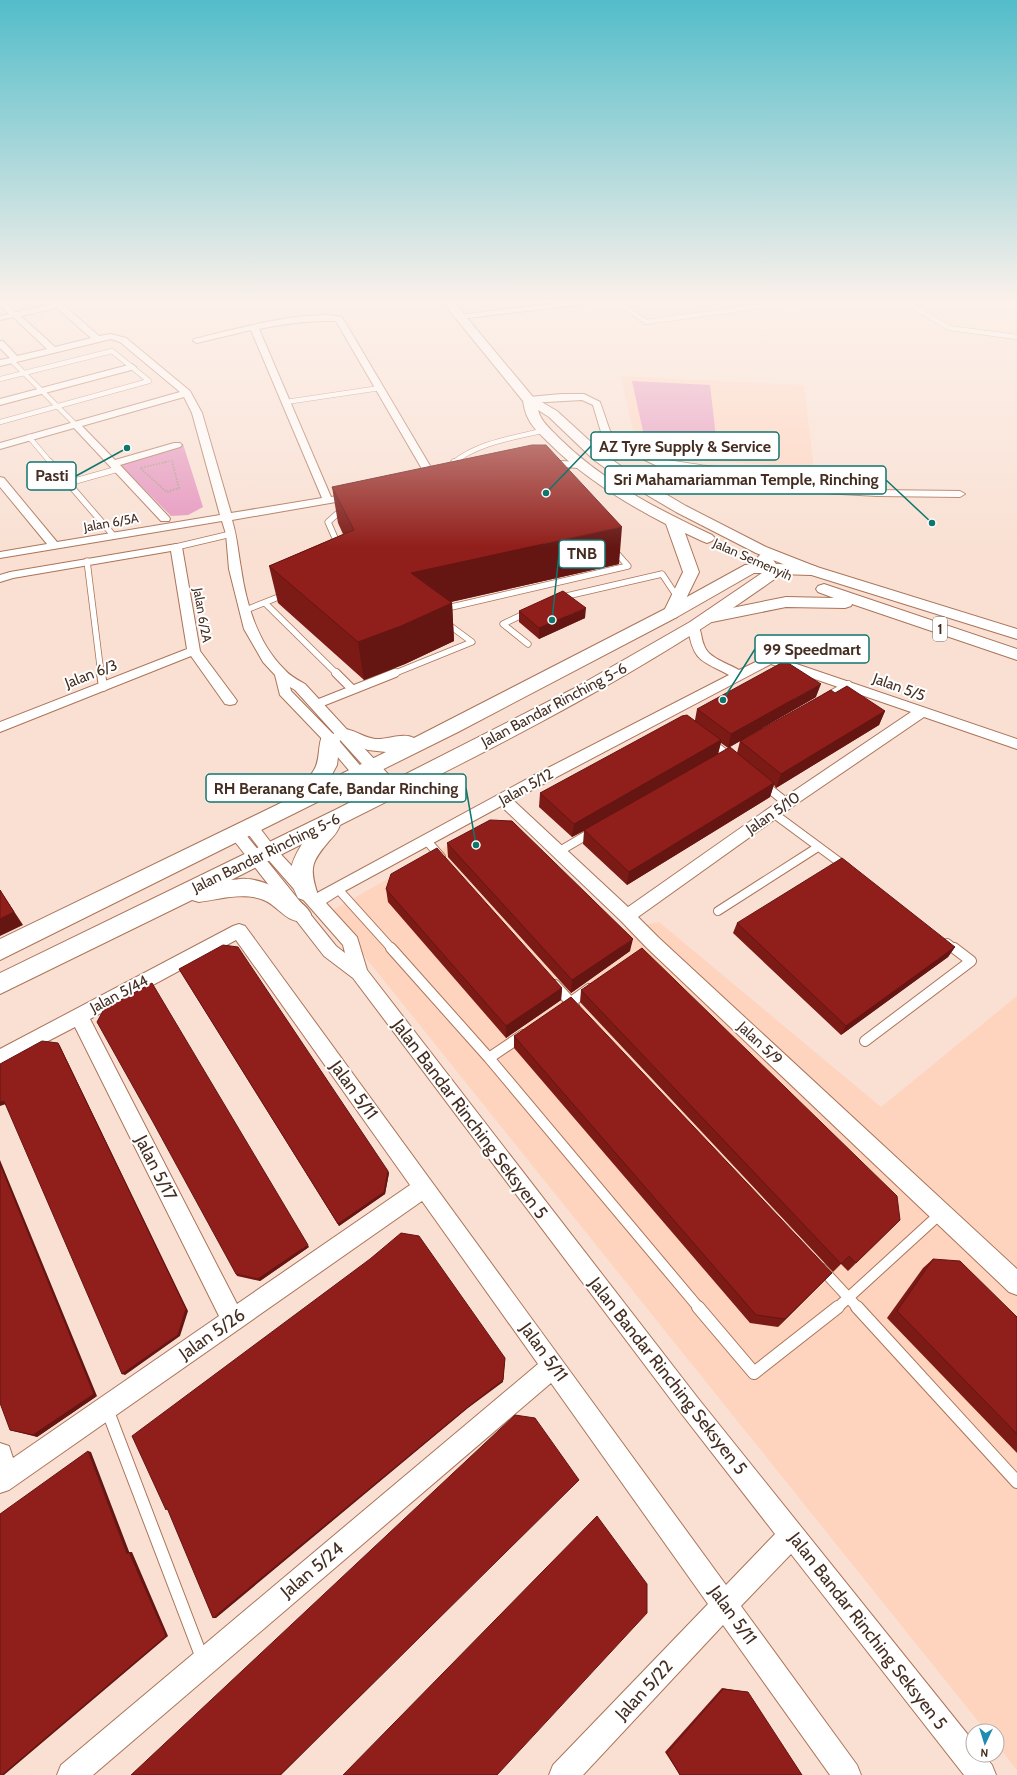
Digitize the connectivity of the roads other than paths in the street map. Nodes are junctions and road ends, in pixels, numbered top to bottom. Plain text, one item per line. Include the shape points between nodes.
1 (34, 383) edge
2 (73, 383) edge
3 (143, 383) edge
4 (173, 383) edge
5 (175, 383) edge
6 (278, 383) edge
7 (377, 383) edge
8 (514, 383) edge
9 (380, 388) junction
10 (42, 391) junction
11 (187, 393) junction
12 (528, 400) junction
13 (0, 402) edge
14 (156, 402) junction
15 (286, 402) junction
16 (57, 406) junction
17 (194, 408) junction
18 (0, 422) edge
19 (75, 424) junction
20 (545, 430) junction
21 (29, 437) junction
22 (177, 445) dead end
23 (0, 446) edge
24 (567, 454) junction
25 (580, 465) junction
26 (116, 466) junction
27 (450, 477) joint
28 (0, 480) edge
29 (68, 483) junction
30 (220, 494) junction
31 (366, 494) edge
32 (960, 494) dead end
33 (328, 501) junction
34 (353, 512) edge
35 (226, 516) junction
36 (166, 519) dead end
37 (197, 521) junction
38 (673, 522) junction
39 (231, 534) junction
40 (112, 535) junction
41 (608, 544) edge
42 (54, 545) junction
43 (176, 547) junction
44 (341, 550) edge
45 (761, 550) junction
46 (0, 555) edge
47 (87, 561) junction
48 (769, 567) junction
49 (811, 570) junction
50 (0, 579) edge
51 (291, 592) edge
52 (554, 600) edge
53 (863, 603) junction
54 (266, 604) junction
55 (674, 606) junction
56 (535, 609) edge
57 (246, 610) junction
58 (712, 617) junction
59 (694, 629) junction
60 (1017, 634) edge
61 (528, 644) dead end
62 (194, 651) junction
63 (1017, 655) edge
64 (770, 659) joint
65 (280, 674) junction
66 (738, 675) junction
67 (848, 685) junction
68 (102, 687) junction
69 (352, 689) junction
70 (230, 701) dead end
71 (821, 701) edge
72 (317, 704) junction
73 (922, 712) junction
74 (0, 727) edge
75 (337, 737) junction
76 (433, 737) junction
77 (705, 737) edge
78 (1017, 744) edge
79 (740, 764) edge
80 (366, 770) junction
81 (757, 779) edge
82 (387, 793) junction
83 (504, 800) junction
84 (787, 803) junction
85 (294, 805) junction
86 (773, 813) junction
87 (338, 818) junction
88 (599, 829) edge
89 (244, 830) junction
90 (426, 841) junction
91 (818, 847) junction
92 (558, 852) junction
93 (263, 855) junction
94 (447, 864) edge
95 (850, 871) edge
96 (337, 888) junction
97 (170, 900) junction
98 (307, 903) junction
99 (718, 910) dead end
100 (627, 916) junction
101 (239, 931) joint
102 (939, 937) edge
103 (0, 950) edge
104 (550, 979) edge
105 (0, 984) edge
106 (596, 984) edge
107 (571, 1002) junction
108 (558, 1011) edge
109 (582, 1014) edge
110 (79, 1016) junction
111 (533, 1028) edge
112 (865, 1041) dead end
113 (0, 1058) edge
114 (489, 1058) junction
115 (424, 1188) junction
116 (941, 1212) junction
117 (816, 1263) edge
118 (1017, 1284) edge
119 (849, 1298) junction
120 (233, 1320) junction
121 (553, 1366) junction
122 (106, 1407) junction
123 (2, 1471) edge
124 (1017, 1482) edge
125 (792, 1534) junction
126 (725, 1604) junction
127 (204, 1662) junction
128 (72, 1775) edge
129 (564, 1775) edge
130 (848, 1775) edge
131 (982, 1775) edge

1 - 10 lane
2 - 10 street
3 - 16 lane
4 - 14 street via 172,390
5 - 11 street
6 - 15 street
7 - 9 street
8 - 12 main road, Jalan Semenyih / 1
9 - 15 lane
9 - 27 street via 430,482
10 - 13 street
10 - 16 lane
11 - 14 street
11 - 17 street
12 - 20 main road, Jalan Semenyih / 1 via 534,419
12 - 32 street via 584,397 597,404 606,432 621,445 688,477 769,487 877,493
12 - 45 main road, Jalan Semenyih / 1 via 553,414 599,457 630,478 682,509
14 - 17 street via 183,402
14 - 19 street
15 - 33 street
16 - 18 lane
16 - 19 lane
17 - 30 street
19 - 21 street
19 - 26 street
20 - 24 main road, Jalan Semenyih / 1
20 - 27 lane via 464,454 449,465
21 - 23 street
21 - 29 lane
22 - 26 street
24 - 25 main road, Jalan Semenyih / 1
24 - 25 street via 536,467
25 - 38 main road, Jalan Semenyih / 1
26 - 29 lane
26 - 36 street
28 - 42 street
29 - 40 lane
30 - 35 street
30 - 37 street via 210,514
31 - 33 street, Jalan 6/5A
33 - 35 street, Jalan 6/5A
34 - 44 lane via 337,514 328,522
35 - 37 street, Jalan 6/5A
35 - 39 street
37 - 39 street via 222,526
37 - 40 street, Jalan 6/5A
38 - 48 main road, Jalan Semenyih / 1
38 - 55 main road via 691,572
39 - 43 lane
39 - 57 street via 235,569
40 - 42 street, Jalan 6/5A
41 - 69 lane via 628,566 438,613 472,642
42 - 46 street, Jalan 6/5A
43 - 47 street
43 - 62 street, Jalan 6/2A
45 - 48 main road
45 - 49 main road, Jalan Semenyih
47 - 50 street
47 - 68 lane
48 - 49 main road, Jalan Bandar Rinching 5-6
48 - 53 main road, Jalan Semenyih / 1
48 - 55 main road, Jalan Bandar Rinching 5-6 via 751,568
48 - 58 main road, Jalan Bandar Rinching 5-6 via 770,576
49 - 60 main road, Jalan Semenyih
51 - 54 lane
52 - 55 lane via 662,574
53 - 58 main road via 786,602
53 - 63 main road, Jalan Semenyih / 1
54 - 57 lane
54 - 69 lane
55 - 76 main road, Jalan Bandar Rinching 5-6
56 - 61 lane via 503,624
57 - 65 street via 250,629
58 - 59 main road, Jalan Bandar Rinching 5-6
59 - 66 street via 702,655
59 - 82 main road, Jalan Bandar Rinching 5-6 via 554,707
62 - 68 street, Jalan 6/3
62 - 70 street, Jalan 6/2A
64 - 66 street, Jalan 5/12
64 - 67 street, Jalan 5/5
65 - 72 street via 300,687
65 - 75 street via 285,692
66 - 83 street, Jalan 5/12 via 673,713
67 - 71 lane
67 - 73 street, Jalan 5/5
68 - 74 street, Jalan 6/3
69 - 72 lane
72 - 75 street
73 - 78 street, Jalan 5/5
73 - 84 street, Jalan 5/10
75 - 76 main road via 381,747
75 - 80 street
75 - 85 main road via 322,778
76 - 80 main road, Jalan Bandar Rinching 5-6
77 - 79 lane
80 - 82 street
80 - 85 main road, Jalan Bandar Rinching 5-6
81 - 84 lane
82 - 87 main road, Jalan Bandar Rinching 5-6
83 - 90 street, Jalan 5/12
83 - 92 street, Jalan 5/9
84 - 86 street, Jalan 5/10
85 - 89 main road, Jalan Bandar Rinching 5-6
86 - 91 lane
86 - 100 street, Jalan 5/10
87 - 93 main road, Jalan Bandar Rinching 5-6
87 - 98 main road via 303,862 301,877
88 - 92 lane
89 - 93 street
89 - 103 main road, Jalan Bandar Rinching 5-6
90 - 94 lane
90 - 96 street, Jalan 5/12
91 - 95 lane
91 - 99 lane
92 - 100 street, Jalan 5/9
93 - 97 main road, Jalan Bandar Rinching 5-6
93 - 98 street
93 - 98 street
96 - 98 street, Jalan 5/12
96 - 114 lane
97 - 98 main road via 247,887
97 - 105 main road, Jalan Bandar Rinching 5-6
98 - 125 street, Jalan Bandar Rinching Seksyen 5 via 330,951 359,973 689,1405
100 - 116 street, Jalan 5/9 via 650,946
101 - 110 street, Jalan 5/44
101 - 115 street, Jalan 5/11
102 - 112 lane via 971,961
104 - 107 lane
106 - 107 lane
107 - 108 lane
107 - 109 lane
110 - 113 street, Jalan 5/44
110 - 120 street, Jalan 5/17
111 - 114 lane
114 - 119 lane via 754,1372
115 - 120 street, Jalan 5/26
115 - 121 street, Jalan 5/11
116 - 118 street, Jalan 5/9
116 - 119 lane
117 - 119 lane
119 - 124 lane
120 - 122 street, Jalan 5/26
121 - 126 street, Jalan 5/11
121 - 127 street, Jalan 5/24
122 - 123 street, Jalan 5/26
122 - 127 lane
125 - 126 street, Jalan 5/22
125 - 131 street, Jalan Bandar Rinching Seksyen 5
126 - 129 street, Jalan 5/22
126 - 130 street, Jalan 5/11
127 - 128 street, Jalan 5/24

